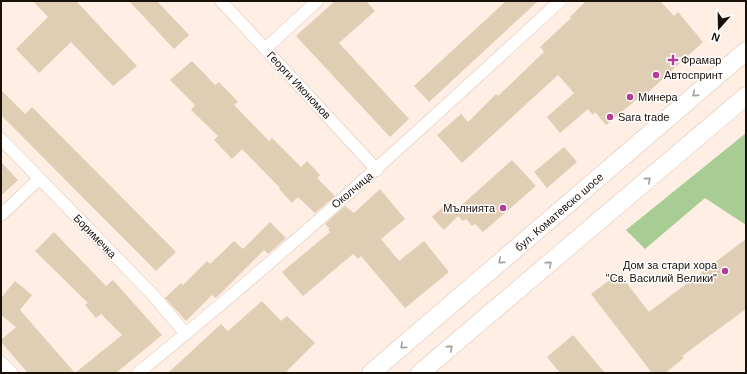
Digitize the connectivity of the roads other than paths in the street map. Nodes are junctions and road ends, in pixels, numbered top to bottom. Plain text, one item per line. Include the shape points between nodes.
1 (221, 1) edge
2 (317, 1) edge
3 (560, 1) edge
4 (265, 49) junction
5 (746, 51) edge
6 (746, 96) edge
7 (1, 139) edge
8 (377, 170) junction
9 (39, 179) junction
10 (1, 215) edge
11 (186, 334) junction
12 (1, 362) edge
13 (12, 373) edge
14 (138, 373) edge
15 (371, 373) edge
16 (420, 373) edge

1 - 4 street, Георги Икономов
2 - 4 street
3 - 8 street, Околчица
4 - 8 street, Георги Икономов
5 -> 15 main road, бул. Коматевско шосе
16 -> 6 main road
7 - 9 street, Боримечка
8 - 11 street, Околчица
9 - 10 street
9 - 11 street, Боримечка via 153,295
11 - 14 street, Околчица
12 - 13 street

